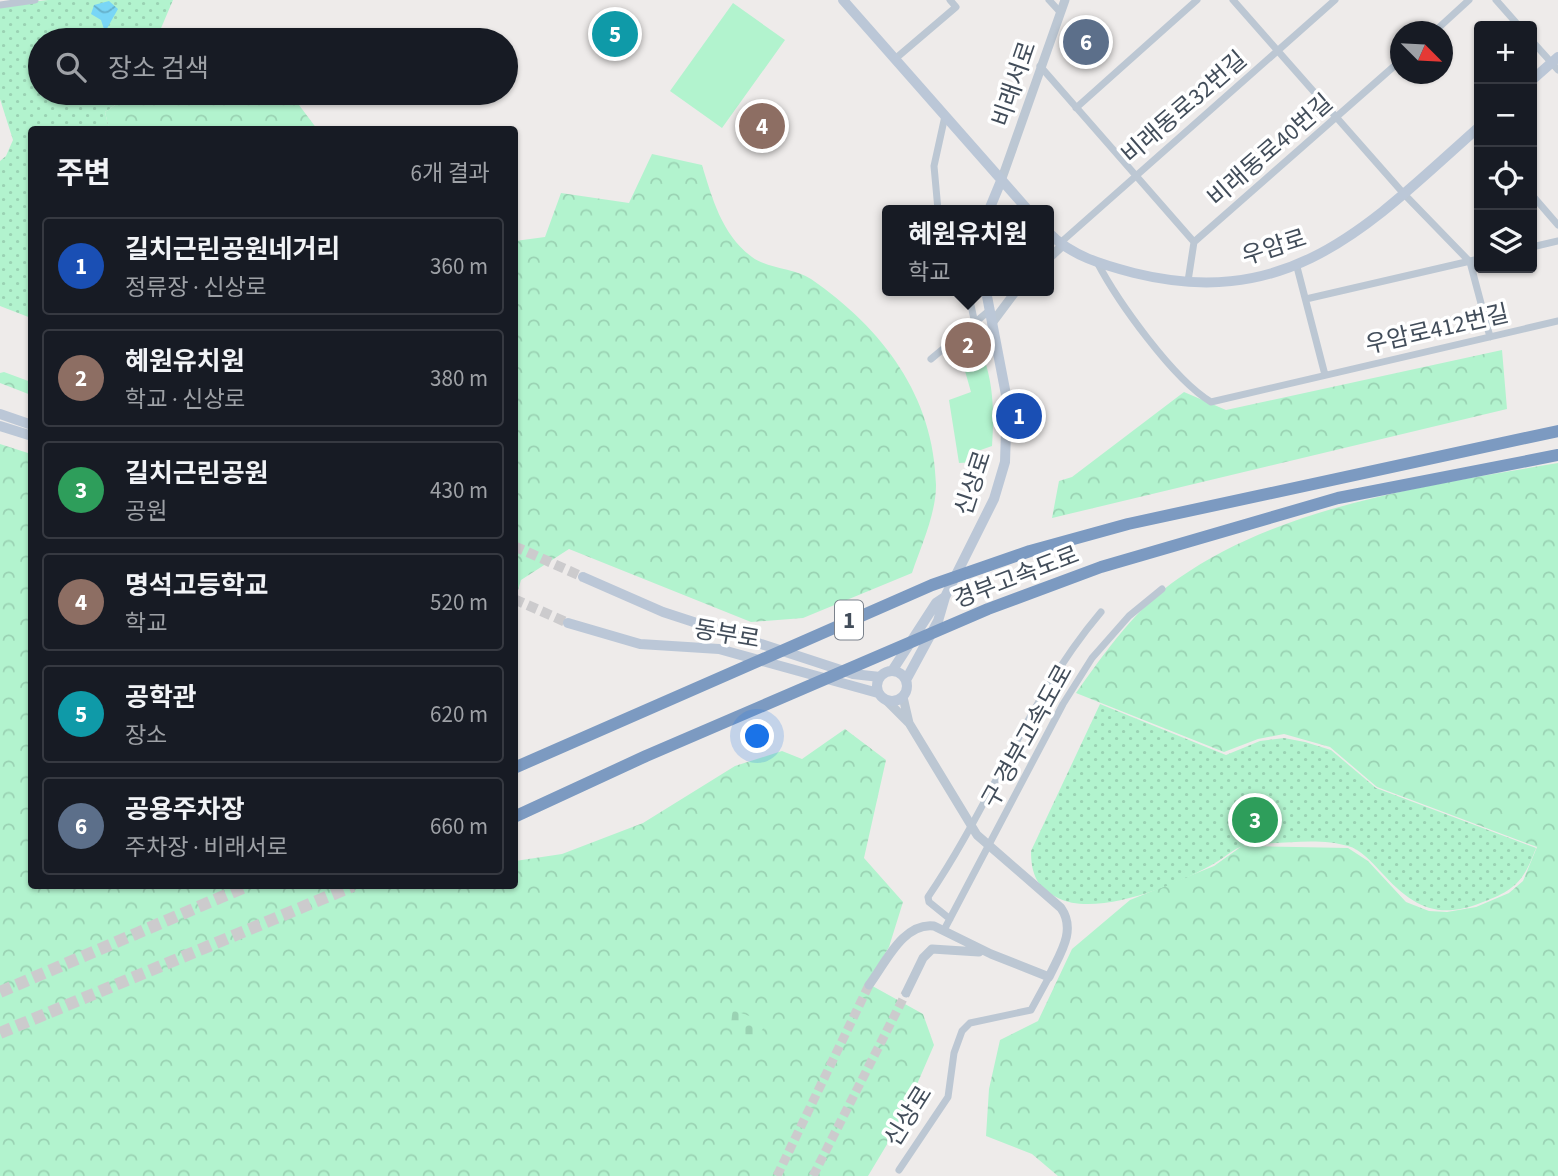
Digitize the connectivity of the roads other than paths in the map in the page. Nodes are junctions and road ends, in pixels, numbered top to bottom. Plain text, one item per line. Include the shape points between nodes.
1 (35, 0) edge
2 (843, 0) edge
3 (950, 0) edge
4 (1049, 0) edge
5 (1065, 0) edge
6 (1197, 0) edge
7 (1233, 0) edge
8 (1335, 0) edge
9 (1469, 0) edge
10 (1496, 0) edge
11 (0, 5) edge
12 (1060, 12) junction
13 (1446, 21) edge
14 (1515, 21) edge
15 (1537, 46) edge
16 (1278, 51) junction
17 (895, 59) junction
18 (1556, 63) edge
19 (1040, 66) junction
20 (1390, 71) edge
21 (1537, 76) edge
22 (1076, 108) junction
23 (945, 116) junction
24 (1336, 118) junction
25 (1474, 134) edge
26 (1136, 176) junction
27 (1001, 181) junction
28 (1404, 194) junction
29 (1537, 201) edge
30 (937, 205) edge
31 (991, 205) edge
32 (1023, 205) edge
33 (1558, 225) edge
34 (1054, 238) edge
35 (1558, 241) edge
36 (1194, 242) junction
37 (1060, 245) junction
38 (1537, 246) edge
39 (1054, 252) edge
40 (1474, 260) edge
41 (1470, 261) junction
42 (1097, 262) junction
43 (1297, 267) junction
44 (1188, 281) junction
45 (969, 296) edge
46 (987, 296) edge
47 (1012, 296) edge
48 (1306, 299) junction
49 (990, 310) junction
50 (1558, 321) edge
51 (992, 323) junction
52 (975, 324) junction
53 (1490, 337) junction
54 (931, 359) dead end
55 (1325, 375) junction
56 (0, 414) edge
57 (28, 424) edge
58 (0, 426) edge
59 (1558, 430) edge
60 (28, 435) edge
61 (1558, 455) edge
62 (583, 577) tunnel mouth
63 (1162, 589) dead end
64 (945, 597) junction
65 (1101, 612) dead end
66 (568, 623) tunnel mouth
67 (892, 671) junction
68 (880, 677) junction
69 (906, 680) junction
70 (878, 693) junction
71 (903, 696) junction
72 (887, 701) junction
73 (909, 723) junction
74 (518, 766) edge
75 (518, 815) edge
76 (950, 919) junction
77 (944, 930) junction
78 (991, 954) junction
79 (1049, 977) junction
80 (869, 985) tunnel mouth
81 (906, 993) tunnel mouth
82 (899, 1170) dead end

1 - 11 street
2 - 17 main road
3 - 17 street via 956,7
4 - 12 street
5 - 12 street, 비래서로
6 - 22 street
7 - 16 street
8 - 16 street, 비래동로32번길
9 - 13 street
10 - 14 street
12 - 19 street, 비래서로
15 - 18 street
16 - 24 street
16 - 26 street, 비래동로32번길
17 - 23 main road
18 - 21 main road
19 - 22 street
19 - 27 street, 비래서로
20 - 24 street, 비래동로40번길
22 - 26 street
23 - 27 main road
23 - 30 street via 933,166
24 - 28 street
24 - 36 street, 비래동로40번길
25 - 28 main road, 우암로
26 - 36 street
26 - 37 street, 비래동로32번길
27 - 31 main road
27 - 32 main road
28 - 41 street
28 - 43 main road, 우암로 via 1337,245
29 - 33 street
34 - 37 main road, 우암로
35 - 38 street
36 - 44 street
37 - 39 street
37 - 42 main road, 우암로
40 - 41 street
41 - 48 street
41 - 53 street
42 - 44 main road, 우암로
42 - 55 street, 우암로412번길 via 1164,357 1194,392 1211,402
43 - 44 main road, 우암로 via 1247,281
43 - 48 street
45 - 52 street
46 - 49 main road, 신상로
47 - 51 street
48 - 55 street
49 - 51 main road, 신상로
49 - 52 street
50 - 53 street, 우암로412번길
51 - 64 main road, 신상로 via 1007,400 1005,462 995,499
52 - 54 street
53 - 55 street, 우암로412번길
56 - 57 main road
58 - 60 main road
59 - 74 highway, 경부고속도로 / 1 via 1128,524 1030,551 932,585
61 - 75 highway, 경부고속도로 / 1 via 1338,498 1101,567 988,609
62 - 68 main road, 동부로 via 663,612 853,674
63 - 76 street, 구 경부고속도로 via 1099,650 1063,704
64 - 67 main road via 936,603
64 - 69 main road via 938,621
65 - 76 street, 구 경부고속도로 via 1041,695 952,862 928,897
66 - 70 main road, 동부로 via 640,644 719,649
67 - 68 main road
67 - 69 main road
68 - 70 main road
69 - 71 main road
70 - 72 main road
71 - 72 main road
71 - 73 street
72 - 73 street
73 - 79 street, 신상로 via 977,835 1067,916 1065,943
76 - 77 street, 구 경부고속도로
77 - 78 street
77 - 80 street via 924,925 909,931
78 - 79 street
78 - 81 street via 932,949
79 - 82 street, 신상로 via 1031,1010 970,1023 962,1031 948,1097

